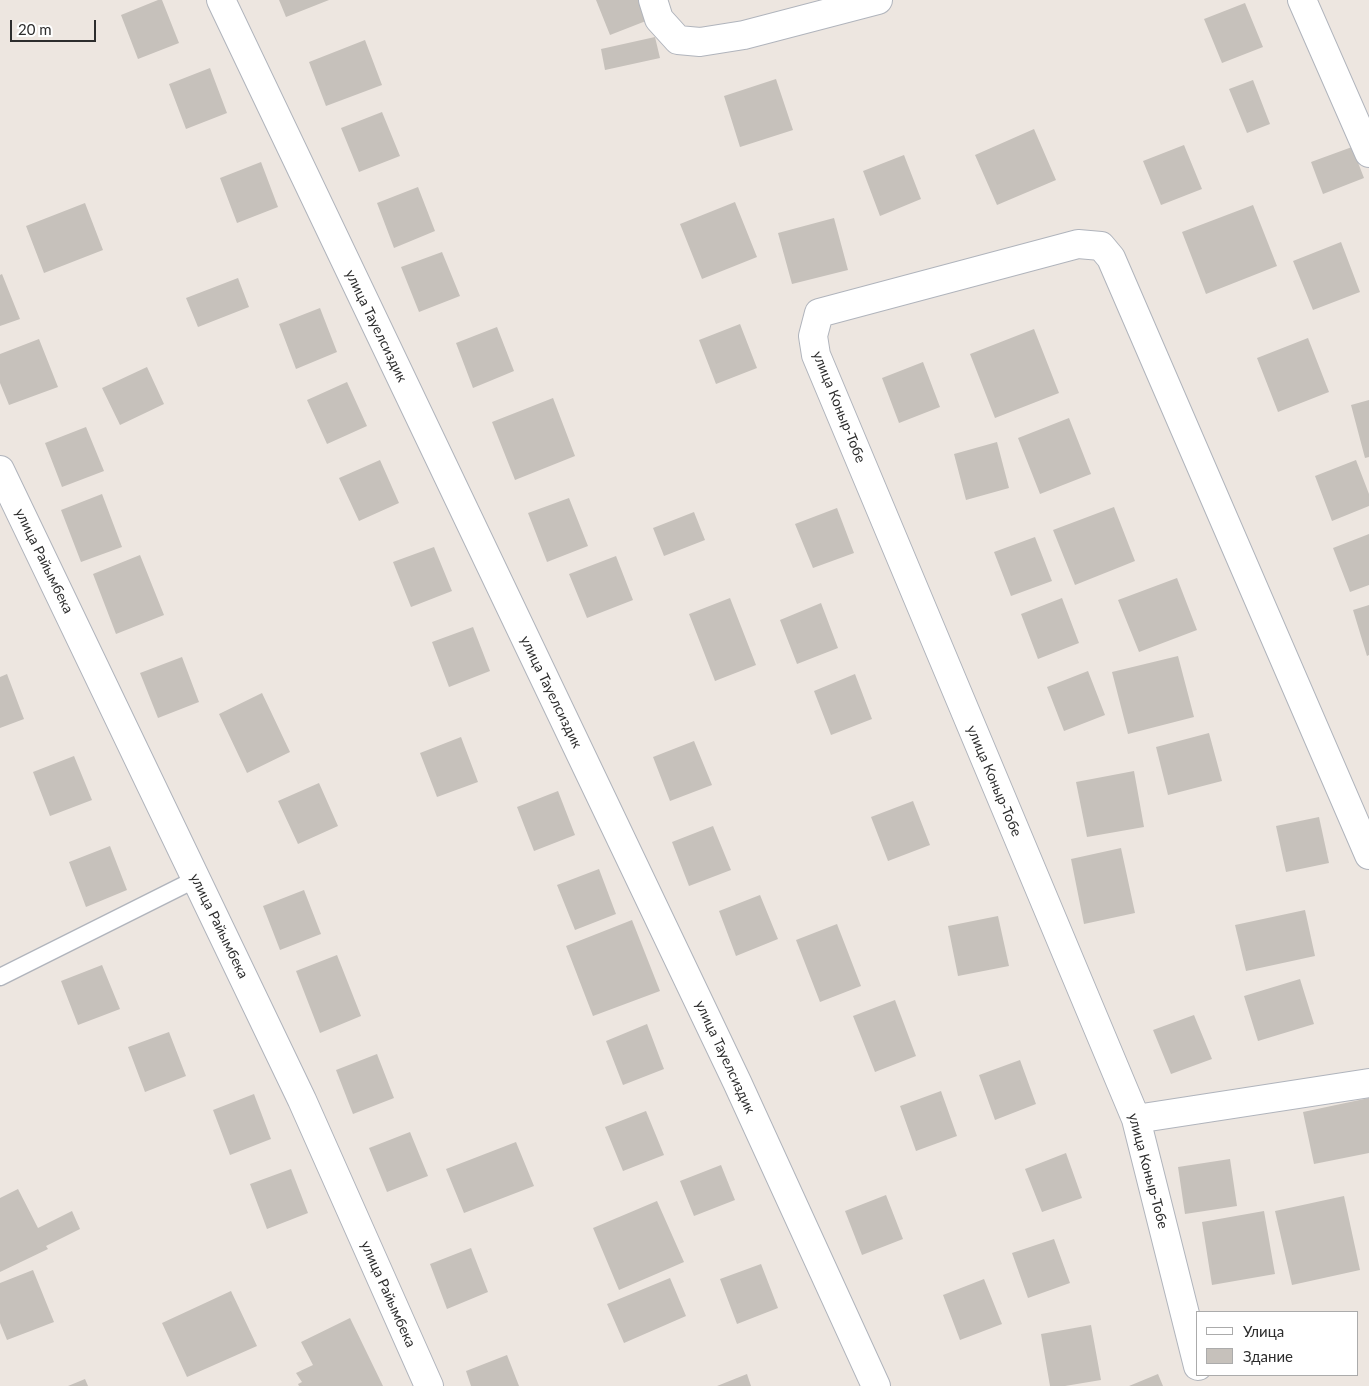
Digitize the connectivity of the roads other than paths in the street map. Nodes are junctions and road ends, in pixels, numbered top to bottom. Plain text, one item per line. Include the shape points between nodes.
1 (221, 0) edge
2 (653, 0) edge
3 (878, 0) edge
4 (1302, 0) edge
5 (1369, 153) edge
6 (0, 470) edge
7 (1369, 855) edge
8 (196, 879) junction
9 (0, 977) edge
10 (1369, 1083) edge
11 (1136, 1119) junction
12 (1196, 1358) edge
13 (429, 1386) edge
14 (876, 1386) edge

1 - 14 street, улица Тауелсиздик via 729,1064
2 - 3 street via 659,19 678,40 700,42 744,35
4 - 5 street
6 - 8 street, улица Райымбека
7 - 11 street, улица Коныр-Тобе via 1112,258 1101,246 1078,244 819,313 813,336 816,355
8 - 9 lane
8 - 13 street, улица Райымбека via 302,1100
10 - 11 street
11 - 12 street, улица Коныр-Тобе

